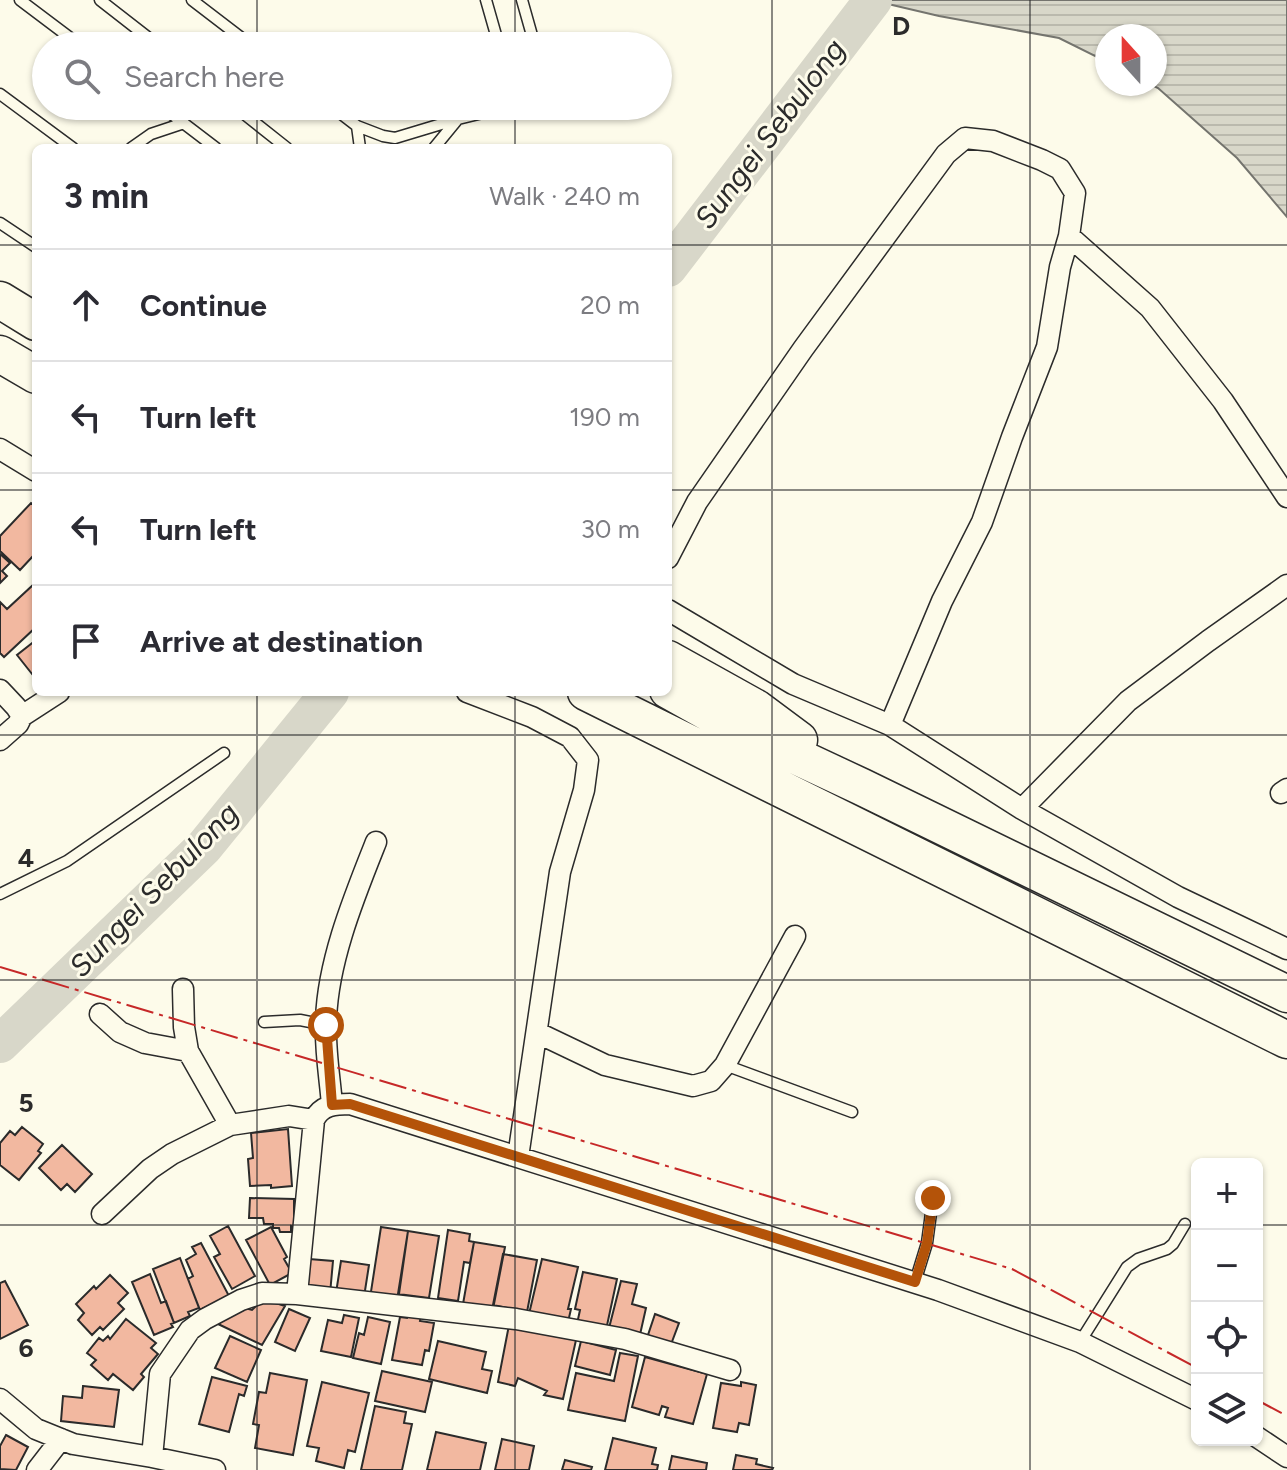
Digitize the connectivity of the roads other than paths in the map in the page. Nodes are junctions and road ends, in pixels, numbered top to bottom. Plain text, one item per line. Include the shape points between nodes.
1 (20, 0) edge
2 (100, 0) edge
3 (192, 0) edge
4 (486, 0) edge
5 (522, 0) edge
6 (62, 32) edge
7 (141, 32) edge
8 (234, 32) edge
9 (495, 32) edge
10 (531, 32) edge
11 (0, 94) edge
12 (32, 118) edge
13 (35, 120) edge
14 (180, 120) edge
15 (252, 120) edge
16 (349, 120) edge
17 (455, 120) edge
18 (457, 120) edge
19 (184, 123) junction
20 (357, 126) junction
21 (68, 144) edge
22 (137, 144) edge
23 (211, 144) edge
24 (282, 144) edge
25 (359, 144) edge
26 (437, 144) edge
27 (0, 223) edge
28 (1069, 236) junction
29 (32, 244) edge
30 (0, 300) edge
31 (32, 320) edge
32 (0, 354) edge
33 (32, 373) edge
34 (0, 449) edge
35 (32, 469) edge
36 (1287, 497) edge
37 (672, 550) edge
38 (1287, 585) edge
39 (672, 612) edge
40 (672, 661) edge
41 (0, 690) edge
42 (672, 692) edge
43 (53, 696) edge
44 (477, 696) edge
45 (594, 696) edge
46 (22, 716) junction
47 (890, 725) junction
48 (0, 740) edge
49 (224, 753) dead end
50 (862, 787) junction
51 (1022, 809) junction
52 (376, 842) dead end
53 (0, 894) edge
54 (795, 936) dead end
55 (1287, 949) edge
56 (183, 989) dead end
57 (1287, 994) edge
58 (100, 1014) dead end
59 (264, 1022) dead end
60 (326, 1025) junction
61 (538, 1033) junction
62 (1284, 1038) edge
63 (188, 1051) junction
64 (725, 1065) junction
65 (332, 1105) junction
66 (852, 1112) dead end
67 (314, 1120) junction
68 (230, 1125) junction
69 (518, 1157) junction
70 (933, 1198) dead end
71 (102, 1214) dead end
72 (1185, 1224) dead end
73 (915, 1282) junction
74 (297, 1294) junction
75 (1080, 1342) junction
76 (730, 1370) dead end
77 (1191, 1397) edge
78 (0, 1399) edge
79 (61, 1439) junction
80 (1263, 1441) edge
81 (152, 1457) junction
82 (1287, 1457) edge
83 (37, 1470) edge
84 (215, 1470) edge

1 - 6 lane
2 - 7 lane
3 - 8 lane
4 - 9 lane
5 - 10 lane
11 - 12 lane
13 - 21 lane
14 - 19 lane
15 - 24 lane
16 - 20 lane
17 - 20 lane via 395,138
18 - 26 lane
19 - 22 lane
19 - 23 lane
20 - 25 lane
27 - 29 lane
28 - 36 street via 1150,308 1223,401
28 - 37 street via 1075,193 1060,169 993,141 965,138 946,154 803,349 697,502
28 - 47 street via 1047,347 982,522
30 - 31 highway
32 - 33 highway
34 - 35 street
38 - 51 street via 1128,701
39 - 47 street via 793,684
40 - 50 highway via 756,708
41 - 46 street
42 - 50 highway
43 - 46 street
44 - 61 street via 570,737 588,760 560,872
45 - 62 highway
46 - 48 street
47 - 51 street
49 - 53 lane via 67,861
50 - 57 highway
51 - 55 street via 1178,897
52 - 60 street via 349,911
54 - 64 street
56 - 63 street
58 - 63 street via 120,1032 145,1043
59 - 60 lane
60 - 65 street
61 - 64 street via 605,1065 693,1086 711,1081
61 - 69 street
63 - 68 street
64 - 66 lane
65 - 67 street
65 - 69 street via 350,1104
67 - 68 street via 289,1116
67 - 74 street
68 - 71 street via 150,1169
69 - 73 street
70 - 73 lane
72 - 75 lane via 1167,1249 1127,1267
73 - 75 street
74 - 76 street via 516,1319 625,1339
74 - 81 street via 262,1293 241,1300 190,1330 160,1374
75 - 77 street
78 - 79 street via 36,1429
79 - 81 street
79 - 83 street
80 - 82 street
81 - 84 street

